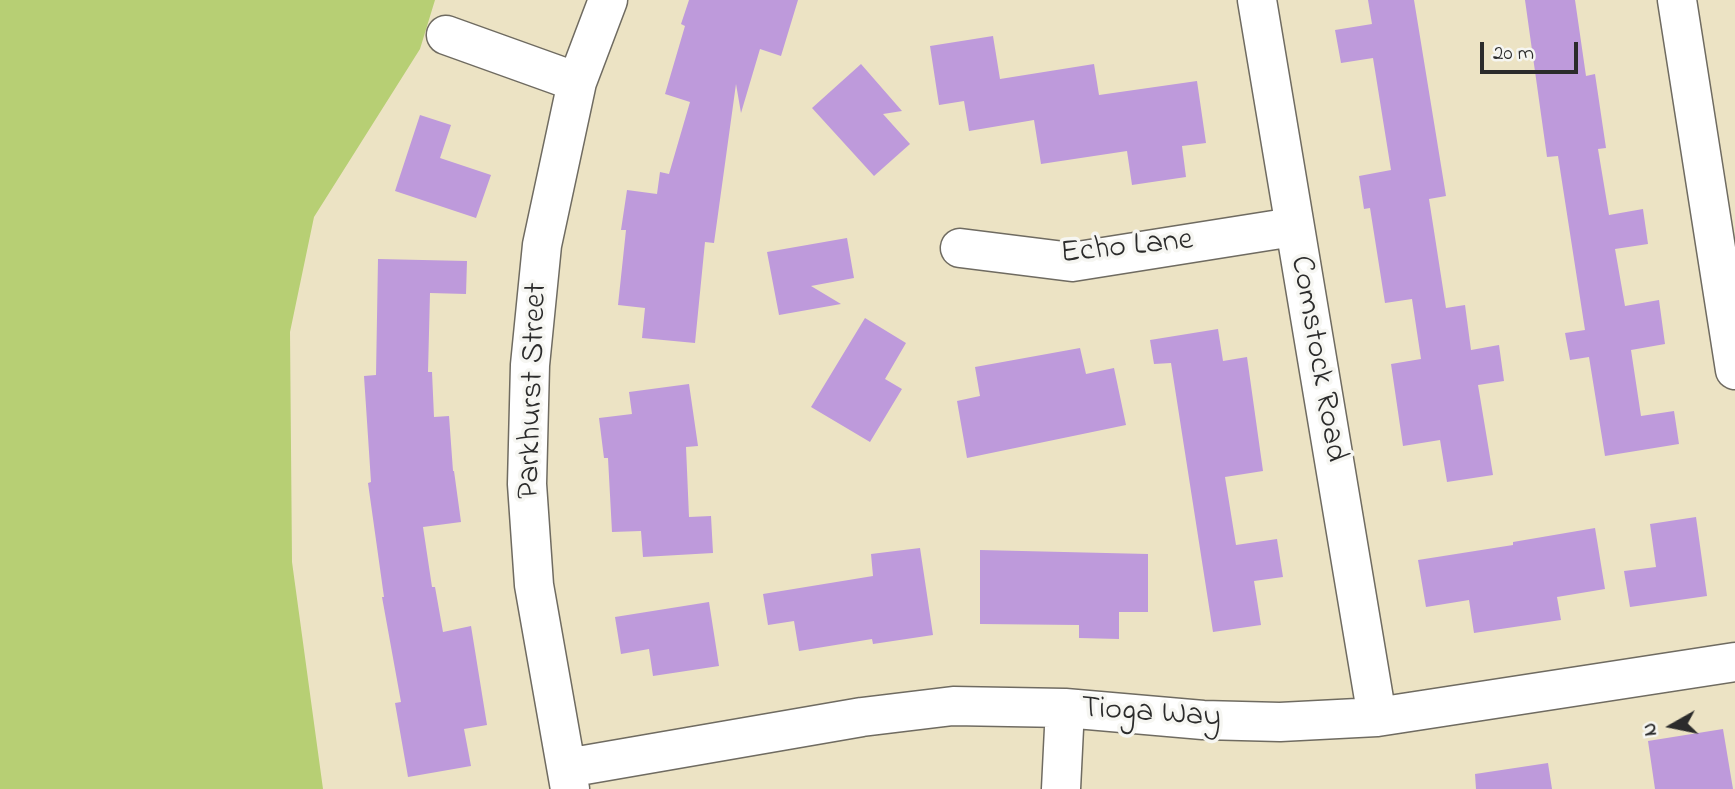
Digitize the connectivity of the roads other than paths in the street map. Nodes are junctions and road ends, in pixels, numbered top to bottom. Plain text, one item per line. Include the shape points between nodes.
1 (608, 0) edge
2 (1257, 0) edge
3 (1676, 0) edge
4 (446, 35) dead end
5 (578, 82) junction
6 (1293, 226) junction
7 (960, 248) dead end
8 (1735, 370) edge
9 (1735, 662) edge
10 (1065, 708) junction
11 (1377, 717) junction
12 (569, 778) edge
13 (1062, 789) edge

1 - 5 street, Parkhurst Street
2 - 6 street, Comstock Road
3 - 8 street
4 - 5 street
5 - 12 street, Parkhurst Street via 542,245 530,365 527,484 534,585
6 - 7 street, Echo Lane via 1072,262
6 - 11 street, Comstock Road
9 - 11 street, Tioga Way
10 - 11 street, Tioga Way via 1254,722
10 - 12 street, Tioga Way via 953,706 875,715
10 - 13 street

